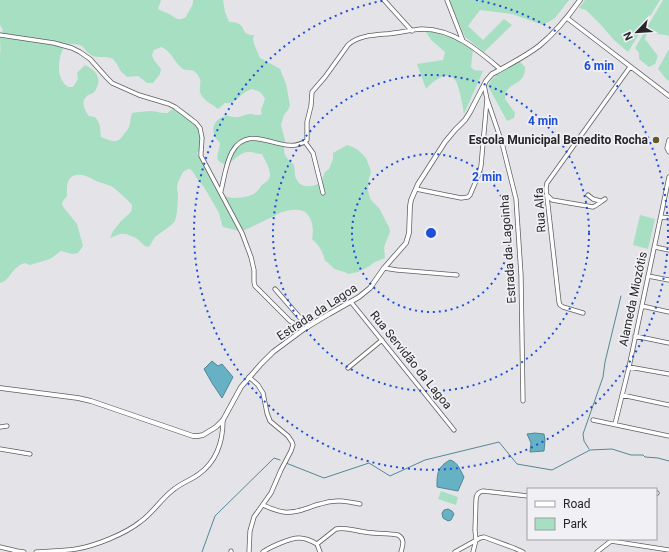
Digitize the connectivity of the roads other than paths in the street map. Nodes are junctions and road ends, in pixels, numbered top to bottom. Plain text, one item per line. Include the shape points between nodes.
1 (384, 0) edge
2 (447, 0) edge
3 (580, 0) edge
4 (567, 18) junction
5 (412, 31) junction
6 (0, 35) edge
7 (463, 41) junction
8 (630, 67) junction
9 (500, 69) junction
10 (484, 85) junction
11 (669, 96) edge
12 (487, 99) junction
13 (669, 140) edge
14 (305, 142) junction
15 (669, 152) edge
16 (669, 177) edge
17 (668, 187) edge
18 (416, 188) junction
19 (221, 191) junction
20 (323, 193) dead end
21 (547, 195) junction
22 (588, 195) dead end
23 (605, 199) dead end
24 (600, 201) junction
25 (661, 217) junction
26 (669, 218) edge
27 (655, 247) junction
28 (669, 250) edge
29 (384, 268) junction
30 (457, 275) dead end
31 (648, 276) junction
32 (669, 280) edge
33 (275, 289) dead end
34 (351, 302) junction
35 (642, 306) junction
36 (669, 312) edge
37 (584, 313) dead end
38 (308, 327) junction
39 (304, 330) junction
40 (635, 336) junction
41 (382, 340) junction
42 (669, 343) edge
43 (629, 367) junction
44 (348, 368) dead end
45 (669, 374) edge
46 (249, 378) junction
47 (0, 388) edge
48 (622, 395) junction
49 (524, 401) dead end
50 (669, 404) edge
51 (223, 420) junction
52 (593, 420) dead end
53 (615, 424) junction
54 (0, 426) edge
55 (7, 426) dead end
56 (454, 430) dead end
57 (669, 436) edge
58 (0, 449) edge
59 (30, 454) dead end
60 (527, 496) edge
61 (360, 504) dead end
62 (263, 505) junction
63 (476, 540) junction
64 (611, 540) edge
65 (317, 544) junction
66 (0, 547) edge
67 (669, 550) edge
68 (24, 552) edge
69 (36, 552) edge
70 (249, 552) edge
71 (263, 552) edge
72 (320, 552) edge
73 (401, 552) edge
74 (455, 552) edge
75 (473, 552) edge
76 (523, 552) edge
77 (597, 552) edge

1 - 5 street
2 - 7 street
3 - 4 street, Estrada da Lagoa
4 - 8 street
4 - 9 street, Estrada da Lagoa via 537,48
5 - 7 street via 438,31
5 - 14 street via 362,38 348,45 312,92 307,122 308,138
6 - 19 street via 72,48 90,59 112,83 176,107 200,128 201,156
7 - 9 street
8 - 11 street
8 - 21 street, Rua Alfa via 550,177
9 - 10 street, Estrada da Lagoa via 492,74
10 - 12 street
10 - 18 street, Estrada da Lagoa via 465,120 445,142
12 - 18 street via 481,166 470,196 461,198
12 - 49 street, Estrada da Lagoinha via 502,143 516,199
13 - 15 street
14 - 19 street via 289,145 256,138 244,140 233,151
14 - 20 street via 313,153
16 - 17 street, Alameda Miozótis
17 - 25 street, Alameda Miozótis
18 - 29 street, Estrada da Lagoa via 410,206 406,243
19 - 39 street via 252,257 255,286 284,316
21 - 24 street via 552,200 593,207
21 - 37 street, Rua Alfa via 559,302 563,307
22 - 24 street
23 - 24 street
25 - 26 street
25 - 27 street, Alameda Miozótis
27 - 28 street
27 - 31 street, Alameda Miozótis
29 - 30 street
29 - 34 street, Estrada da Lagoa via 370,288
31 - 32 street
31 - 35 street, Alameda Miozótis
33 - 38 street
34 - 38 street, Estrada da Lagoa
34 - 41 street, Rua Servidão da Lagoa
35 - 36 street
35 - 40 street, Alameda Miozótis
38 - 39 street, Estrada da Lagoa
39 - 46 street, Estrada da Lagoa via 273,352
40 - 42 street
40 - 43 street, Alameda Miozótis
41 - 44 street
41 - 56 street, Rua Servidão da Lagoa
43 - 45 street
43 - 48 street, Alameda Miozótis
46 - 51 street, Estrada da Lagoa via 241,387
46 - 62 street via 263,393 270,421 288,436 293,445
47 - 51 street, Estrada da Lagoa via 91,401 193,436 203,434
48 - 50 street
48 - 53 street, Alameda Miozótis
51 - 69 street via 221,443 211,463 206,469 167,494 141,522 105,540 77,548
52 - 53 street
53 - 57 street
54 - 55 street
58 - 59 street
60 - 63 street via 483,491 478,493
61 - 62 street via 333,502 285,512
62 - 70 street via 254,517
63 - 74 street
63 - 75 street
63 - 76 street via 484,537
64 - 67 street
64 - 77 street
65 - 71 street via 299,538
65 - 72 street
65 - 73 street via 336,529 353,529 398,535 403,542
66 - 68 street

